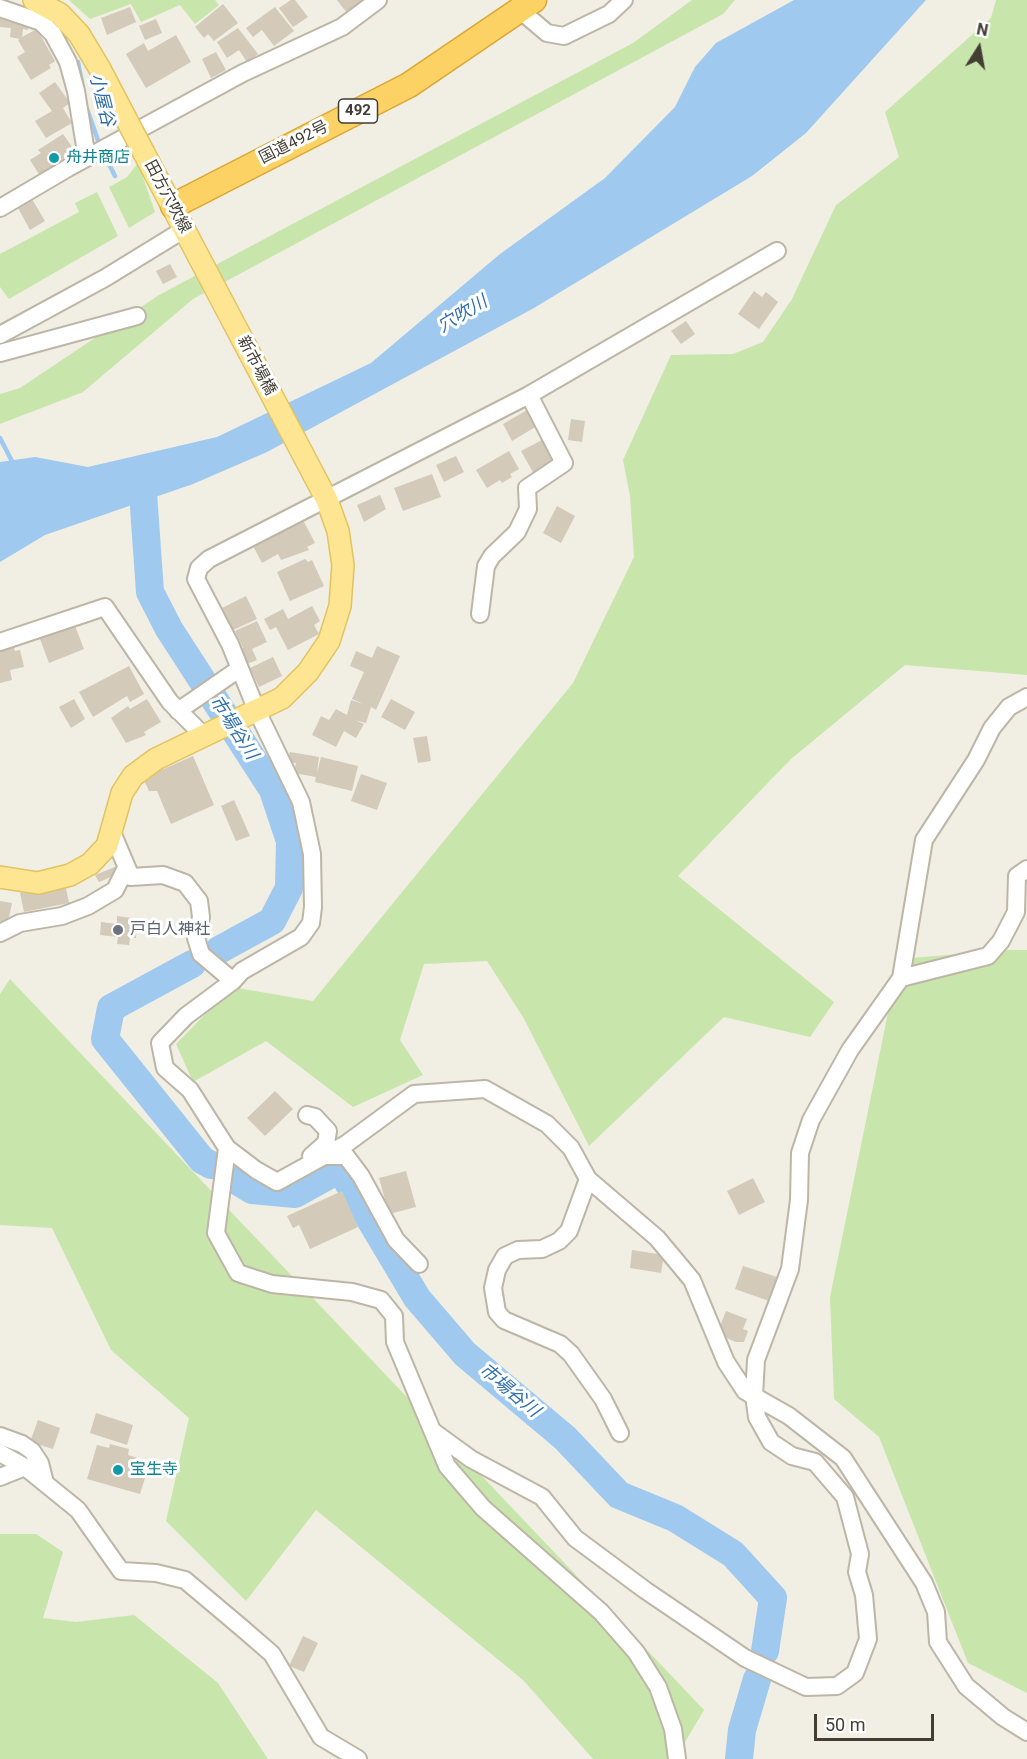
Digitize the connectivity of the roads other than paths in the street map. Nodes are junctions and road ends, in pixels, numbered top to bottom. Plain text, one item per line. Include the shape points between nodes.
1 (378, 0) edge
2 (624, 0) edge
3 (39, 1) edge
4 (528, 5) edge
5 (0, 8) edge
6 (92, 155) junction
7 (173, 206) junction
8 (0, 208) edge
9 (175, 235) dead end
10 (777, 251) dead end
11 (196, 252) joint
12 (137, 316) dead end
13 (0, 335) edge
14 (0, 353) edge
15 (528, 395) junction
16 (327, 500) junction
17 (480, 614) dead end
18 (0, 642) edge
19 (233, 672) junction
20 (1027, 697) edge
21 (184, 707) junction
22 (252, 714) junction
23 (210, 734) junction
24 (111, 830) junction
25 (126, 868) junction
26 (1027, 869) edge
27 (0, 877) edge
28 (0, 933) edge
29 (901, 978) junction
30 (233, 981) junction
31 (307, 1115) dead end
32 (227, 1148) junction
33 (323, 1156) junction
34 (293, 1173) junction
35 (588, 1179) junction
36 (419, 1264) dead end
37 (754, 1396) junction
38 (434, 1432) junction
39 (620, 1433) dead end
40 (0, 1436) edge
41 (0, 1453) edge
42 (25, 1467) junction
43 (0, 1478) edge
44 (45, 1483) junction
45 (1027, 1732) edge
46 (358, 1759) edge
47 (677, 1759) edge

1 - 6 street via 342,27 243,73
2 - 4 street via 609,14 564,36 547,33
3 - 7 main road, 田方穴吹線, bridge via 60,14 79,34
4 - 7 highway, 国道492号 / 492 via 410,85
5 - 6 street via 41,22 53,34 68,62 85,146
6 - 8 street
7 - 11 main road, 田方穴吹線
9 - 13 street
10 - 15 street
11 - 16 main road, 新市場橋
12 - 14 street
15 - 16 street
15 - 17 street via 564,463 526,488 528,509 517,532 486,566
16 - 19 street via 209,559 199,568 196,579 230,644
16 - 22 main road via 338,531 343,565 340,606 329,641 308,672 282,698
18 - 21 street via 105,608
19 - 21 street
19 - 22 street
20 - 29 street via 1009,707 992,728 924,840
21 - 23 street
22 - 23 main road
22 - 30 street via 301,802 312,854 313,907 311,923 301,937 242,971
23 - 24 main road via 156,759 133,776 122,793
24 - 25 street
24 - 27 main road via 107,846 90,864 70,875 38,883
25 - 28 street via 116,890 87,906 62,916 20,923
25 - 30 street via 131,877 163,875 185,883 199,901 201,917 196,938 201,954
26 - 29 street via 1017,876 1016,912 988,956
29 - 37 street via 850,1050 812,1120 800,1153 799,1200 790,1269 756,1360
30 - 32 street via 186,1016 160,1043 165,1068 190,1090
31 - 34 street via 315,1117 328,1131 326,1143
32 - 34 street via 277,1182
32 - 38 street via 216,1233 238,1273 272,1284 352,1292 381,1300 394,1316 395,1342
33 - 34 street
33 - 35 street via 346,1144 414,1094 485,1089 547,1124 571,1148
33 - 36 street via 346,1156 396,1240
35 - 37 street via 657,1238 692,1280 726,1362 741,1386
35 - 39 street via 568,1231 559,1241 542,1249 518,1250 505,1256 493,1288 497,1312 504,1320 560,1344 571,1354 603,1399
37 - 38 street via 757,1416 771,1442 792,1456 815,1462 845,1497 860,1554 857,1572 864,1595 868,1639 855,1673 837,1686 806,1687 746,1658 575,1538 542,1497 471,1459
37 - 45 street via 789,1416 843,1458 924,1583 936,1612 938,1642 966,1686
38 - 47 street via 447,1466 462,1487 601,1612 636,1652 658,1687 673,1729
40 - 44 street via 32,1451
41 - 42 street
42 - 43 street
42 - 44 street
44 - 46 street via 78,1510 120,1571 185,1580 272,1654 321,1737

